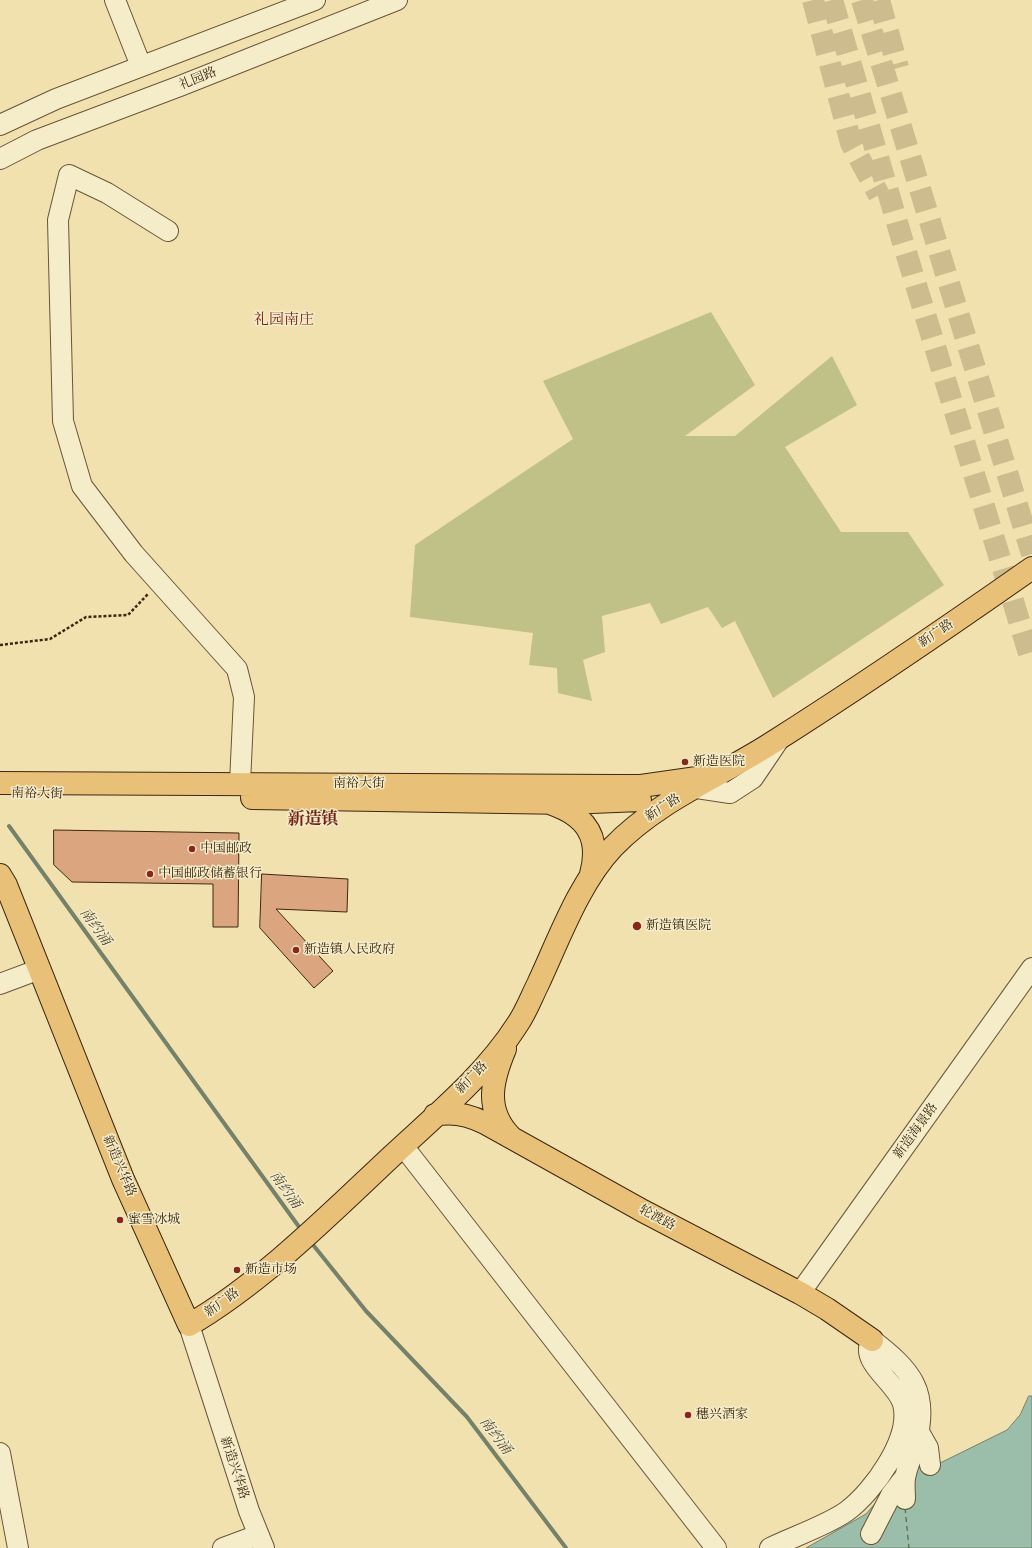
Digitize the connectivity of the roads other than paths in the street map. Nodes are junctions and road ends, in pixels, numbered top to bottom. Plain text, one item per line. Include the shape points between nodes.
1 (115, 0) edge
2 (397, 0) edge
3 (308, 1) edge
4 (141, 66) junction
5 (0, 125) edge
6 (0, 159) edge
7 (168, 231) dead end
8 (1032, 568) edge
9 (780, 738) junction
10 (717, 776) junction
11 (0, 783) edge
12 (240, 783) junction
13 (697, 788) junction
14 (0, 793) edge
15 (549, 802) junction
16 (0, 875) edge
17 (590, 879) junction
18 (1032, 968) edge
19 (40, 969) junction
20 (0, 984) edge
21 (511, 1034) junction
22 (435, 1115) junction
23 (518, 1142) junction
24 (403, 1146) junction
25 (800, 1293) junction
26 (189, 1325) junction
27 (872, 1340) junction
28 (919, 1432) junction
29 (0, 1453) edge
30 (930, 1465) dead end
31 (905, 1477) junction
32 (904, 1500) dead end
33 (871, 1534) dead end
34 (261, 1542) edge
35 (18, 1548) edge
36 (223, 1548) edge
37 (716, 1548) edge
38 (770, 1548) edge

1 - 4 street
2 - 6 street, 礼园路 via 37,140
3 - 4 street
4 - 5 street via 56,99
7 - 12 street via 107,193 69,175 58,220 63,422 82,486 134,554 237,669 244,697
8 - 9 main road, 新广路
9 - 10 main road, 新广路
9 - 13 street via 753,778 730,793
10 - 12 main road, 南裕大街 via 641,786
10 - 13 main road, 新广路
11 - 12 main road, 南裕大街
13 - 15 main road, 南裕大街 via 660,798
13 - 17 main road, 新广路 via 644,819 614,846
14 - 15 main road, 南裕大街
15 - 17 main road via 565,808 577,817 592,837 596,859
16 - 19 main road, 新造兴华路
17 - 21 main road, 新广路
18 - 25 street, 新造海景路
19 - 20 street
19 - 26 main road, 新造兴华路 via 123,1179
21 - 22 main road, 新广路 via 471,1081
21 - 23 main road via 494,1078 492,1097 500,1124
22 - 23 main road, 轮渡路 via 450,1113 468,1116
22 - 24 main road, 新广路
23 - 25 main road, 轮渡路
24 - 26 main road, 新广路 via 285,1253 217,1308
24 - 37 street
25 - 27 main road, 轮渡路
26 - 34 street, 新造兴华路
27 - 28 street via 900,1363 914,1380 921,1402
27 - 38 street via 868,1347 869,1356 903,1404 903,1425 896,1447 870,1490 846,1511
28 - 30 street via 928,1448
28 - 31 street
29 - 35 street
31 - 32 street
31 - 33 street via 891,1495
34 - 36 street

